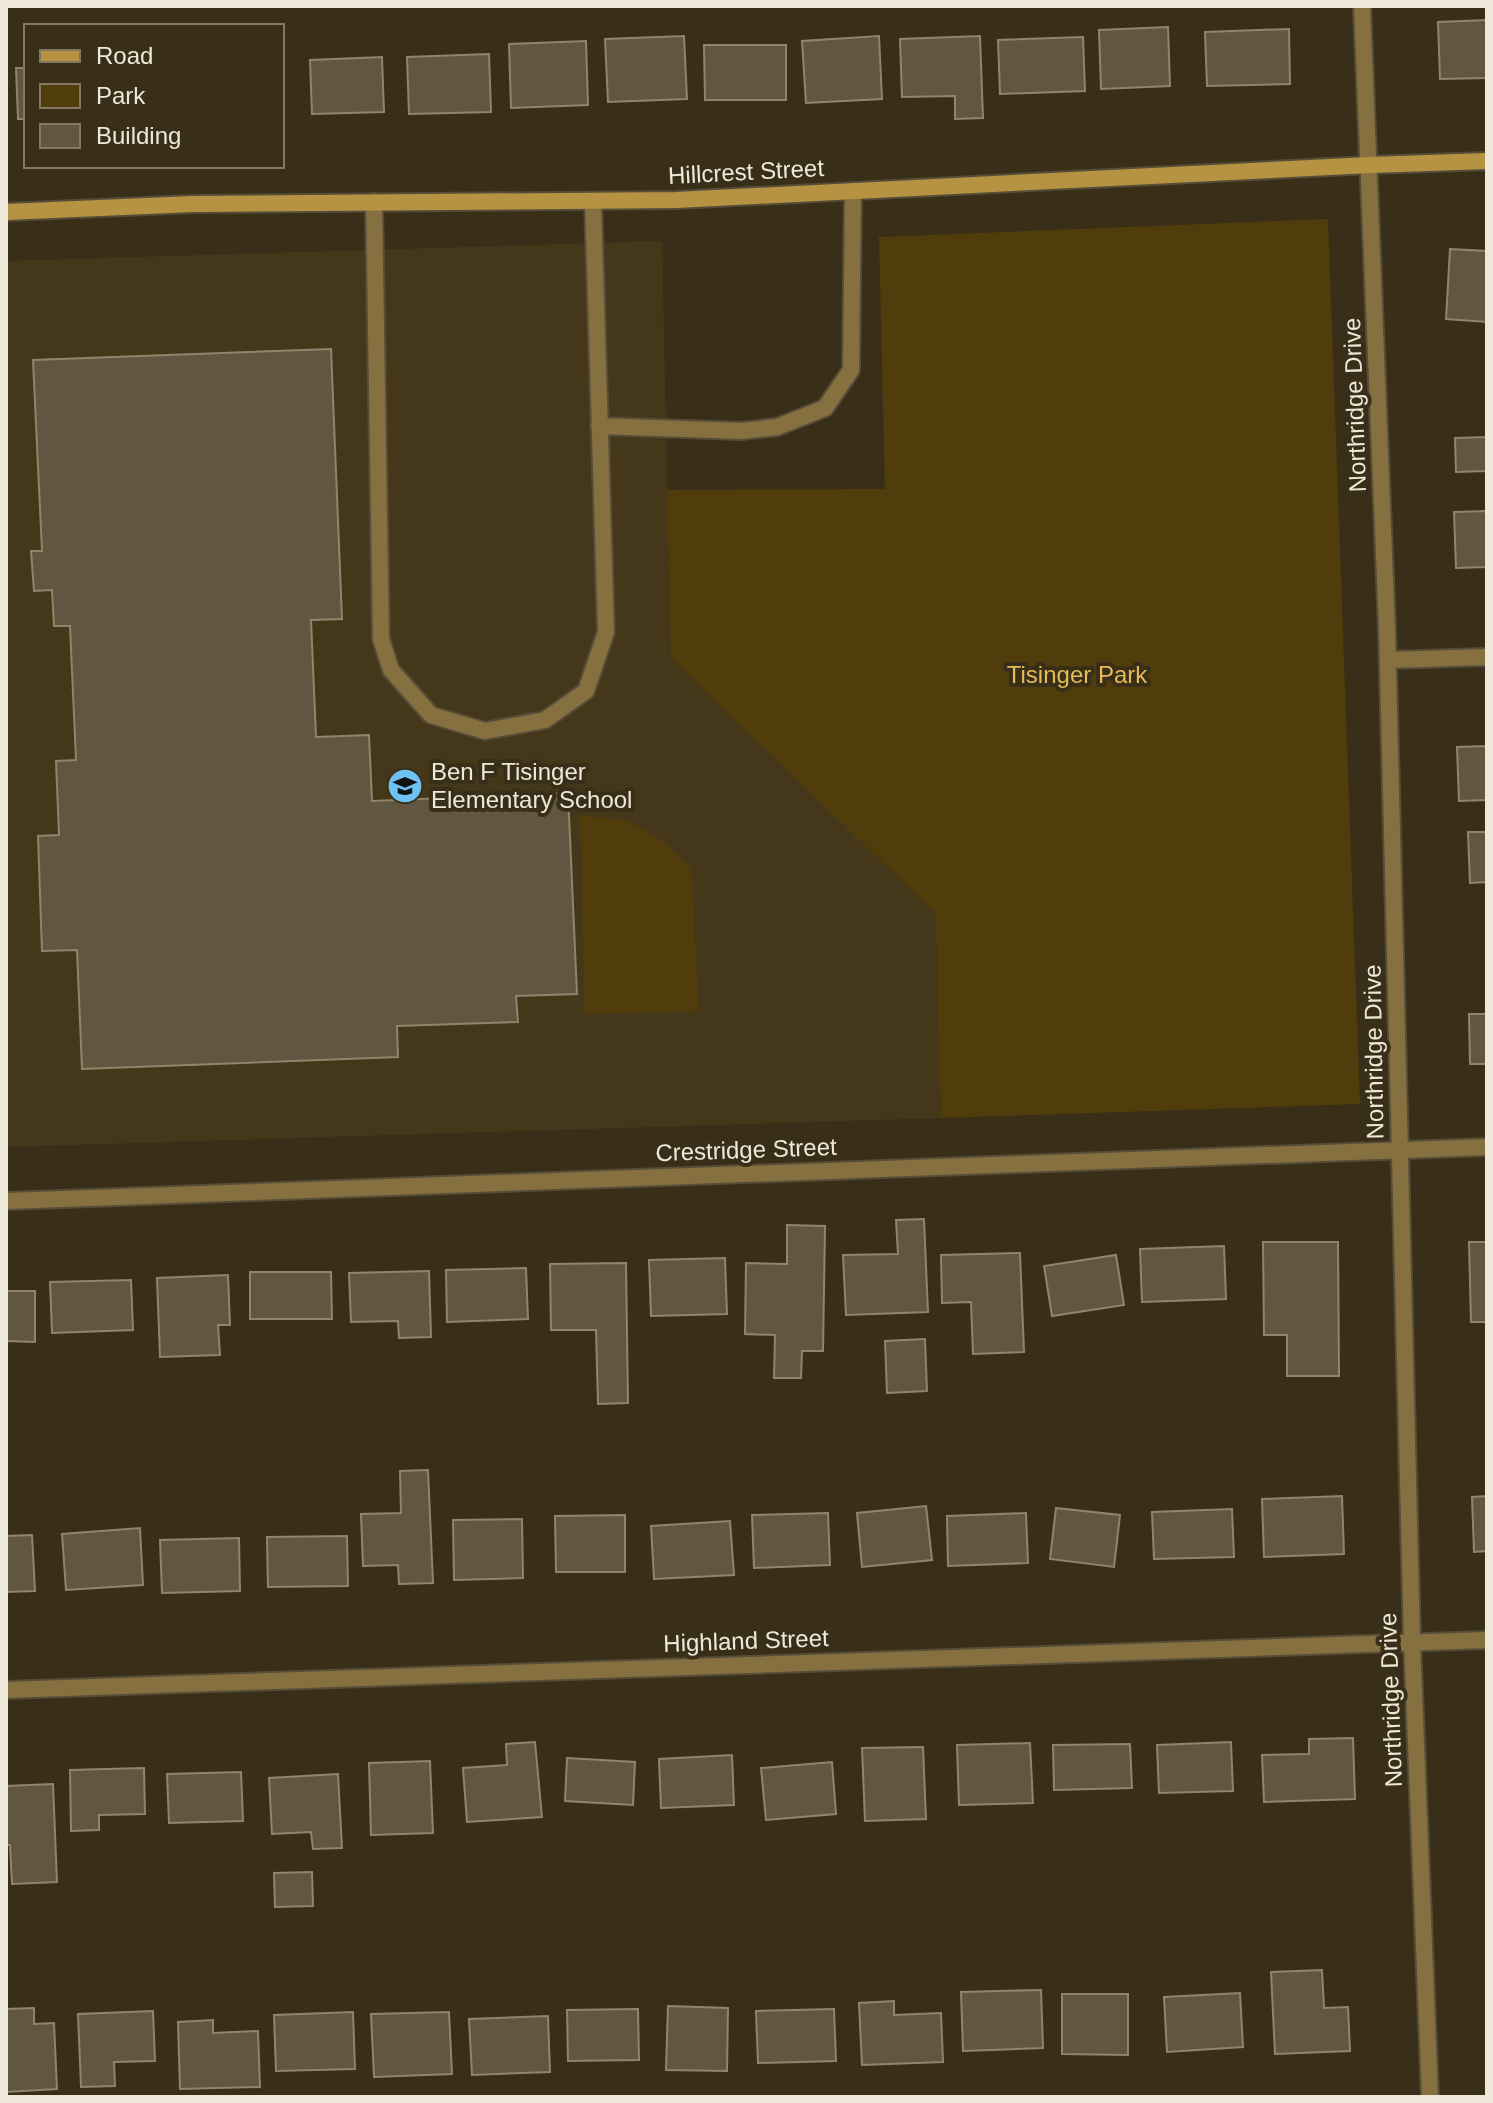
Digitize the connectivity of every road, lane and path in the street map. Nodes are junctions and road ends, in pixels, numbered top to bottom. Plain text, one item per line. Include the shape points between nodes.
1 (1362, 6) edge
2 (1487, 161) edge
3 (1370, 165) junction
4 (853, 191) junction
5 (593, 201) junction
6 (374, 202) junction
7 (6, 212) edge
8 (599, 426) junction
9 (1487, 657) edge
10 (1388, 660) junction
11 (1487, 1147) edge
12 (1401, 1150) junction
13 (6, 1201) edge
14 (1487, 1640) edge
15 (1412, 1642) junction
16 (6, 1690) edge
17 (1430, 2097) edge

1 - 3 street, Northridge Drive
2 - 3 street, Hillcrest Street
3 - 4 street, Hillcrest Street
3 - 10 street, Northridge Drive
4 - 5 street, Hillcrest Street
4 - 8 street via 851,370 825,408 777,427 741,431
5 - 6 street, Hillcrest Street
5 - 8 street
6 - 7 street, Hillcrest Street
6 - 8 street via 381,639 391,670 431,715 485,731 545,720 586,691 606,632
9 - 10 street
10 - 12 street, Northridge Drive
11 - 12 street, Crestridge Street
12 - 13 street, Crestridge Street
12 - 15 street, Northridge Drive
14 - 15 street, Highland Street
15 - 16 street, Highland Street
15 - 17 street, Northridge Drive

